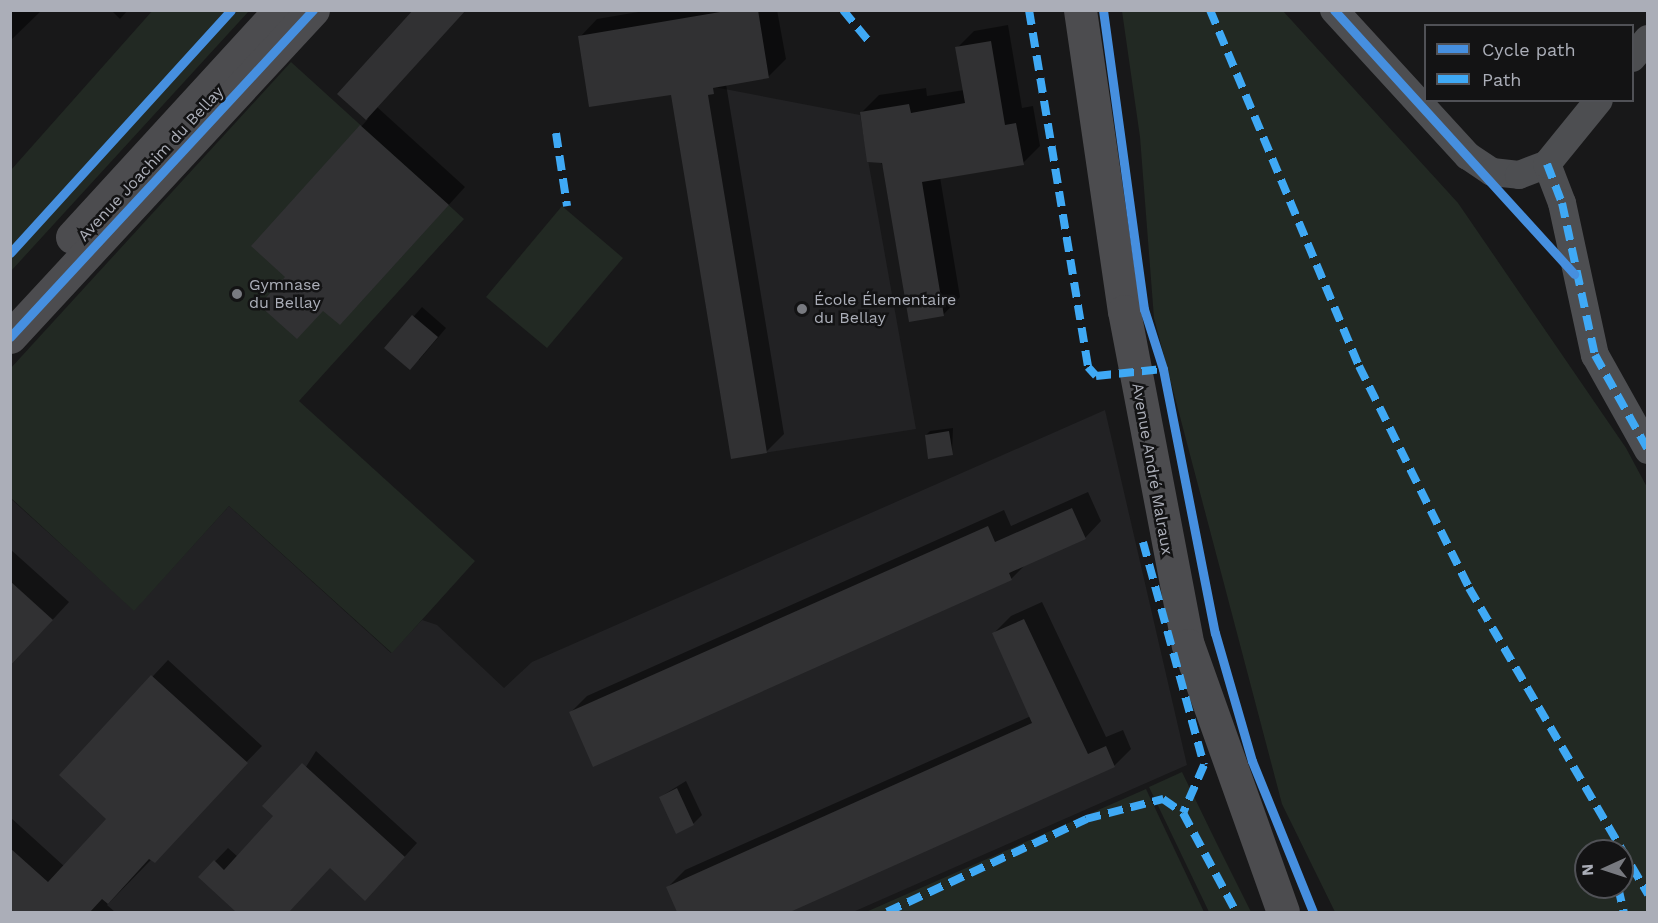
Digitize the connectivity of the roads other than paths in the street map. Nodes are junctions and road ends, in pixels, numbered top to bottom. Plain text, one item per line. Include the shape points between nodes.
1 (280, 10) edge
2 (313, 10) edge
3 (1080, 10) edge
4 (1334, 10) edge
5 (1647, 39) edge
6 (1634, 55) edge
7 (1597, 102) edge
8 (1547, 164) junction
9 (10, 305) edge
10 (10, 337) edge
11 (1647, 450) edge
12 (1283, 912) edge

1 - 9 main road, Avenue Joachim du Bellay
2 - 10 main road, Avenue Joachim du Bellay
3 - 12 main road, Avenue André Malraux via 1124,311 1178,600 1230,774
4 - 8 street via 1468,156 1492,172 1519,175
5 - 6 street
7 - 8 street
8 - 11 street via 1562,203 1595,355

